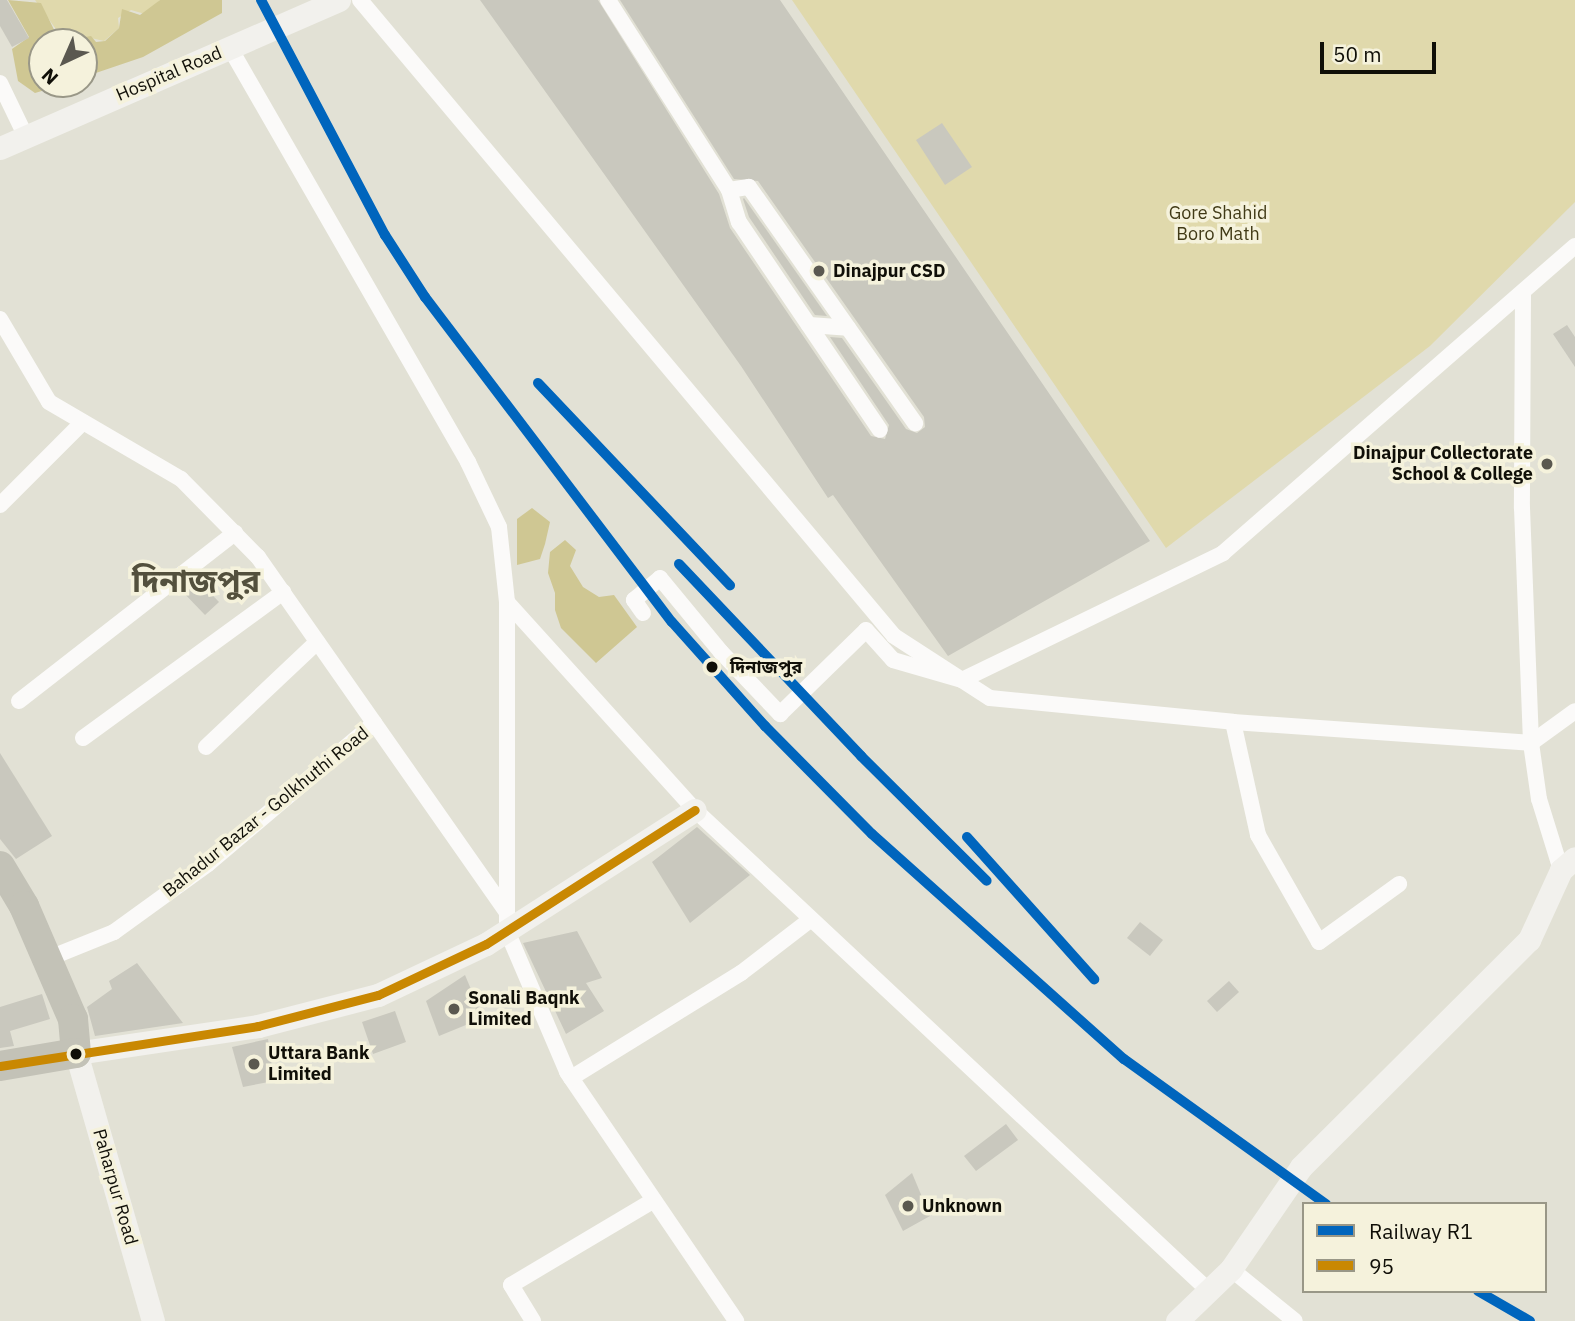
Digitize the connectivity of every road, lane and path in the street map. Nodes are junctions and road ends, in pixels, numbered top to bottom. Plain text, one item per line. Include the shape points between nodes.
1 (339, 0) edge
2 (360, 0) edge
3 (608, 0) edge
4 (230, 48) junction
5 (0, 83) edge
6 (25, 135) junction
7 (0, 148) edge
8 (729, 190) junction
9 (1575, 246) edge
10 (1523, 295) junction
11 (0, 319) edge
12 (809, 325) junction
13 (848, 328) junction
14 (83, 422) junction
15 (915, 423) dead end
16 (880, 430) dead end
17 (0, 505) edge
18 (235, 533) junction
19 (283, 592) junction
20 (507, 602) junction
21 (643, 613) dead end
22 (317, 642) junction
23 (962, 680) junction
24 (19, 701) dead end
25 (1575, 710) edge
26 (1233, 722) junction
27 (374, 723) junction
28 (83, 738) dead end
29 (1531, 743) junction
30 (206, 747) dead end
31 (695, 810) junction
32 (1568, 864) edge
33 (0, 866) edge
34 (1399, 884) dead end
35 (811, 919) junction
36 (507, 921) junction
37 (47, 958) junction
38 (76, 1053) junction
39 (0, 1066) edge
40 (572, 1078) junction
41 (654, 1200) junction
42 (1231, 1269) junction
43 (1210, 1292) junction
44 (153, 1321) edge
45 (533, 1321) edge
46 (736, 1321) edge
47 (1177, 1321) edge
48 (1295, 1321) edge

1 - 4 street, Hospital Road
2 - 23 street via 894,636
3 - 8 street
4 - 6 street, Hospital Road
4 - 20 street via 468,462 499,527
5 - 6 street
6 - 7 street, Hospital Road
8 - 12 street via 739,222
8 - 13 street via 749,187
9 - 10 street
10 - 23 street via 1223,553
10 - 29 street via 1522,508
11 - 14 street, Bahadur Bazar - Golkhuthi Road via 49,402
12 - 13 street
12 - 16 street
13 - 15 street
14 - 17 street
14 - 18 street, Bahadur Bazar - Golkhuthi Road via 181,479
18 - 19 street, Bahadur Bazar - Golkhuthi Road
18 - 24 street
19 - 22 street, Bahadur Bazar - Golkhuthi Road
19 - 28 street
20 - 31 street
20 - 36 street
21 - 23 street via 634,600 660,578 720,652 780,714 866,630 893,660
22 - 27 street, Bahadur Bazar - Golkhuthi Road
22 - 30 street
23 - 26 street via 990,698
25 - 29 street
26 - 29 street
26 - 34 street via 1258,835 1320,942
27 - 36 street, Bahadur Bazar - Golkhuthi Road
27 - 37 street, Bahadur Bazar - Golkhuthi Road via 208,864 114,932
29 - 32 street via 1539,799
31 - 35 street
31 - 36 street
32 - 42 street via 1529,940 1301,1167
33 - 37 highway
35 - 40 street via 741,973
35 - 43 street
36 - 38 street via 378,995 258,1026
36 - 40 street
37 - 38 highway via 73,1019
38 - 39 highway
38 - 44 street, Paharpur Road
40 - 41 street
41 - 45 street via 511,1285
41 - 46 street
42 - 43 street
42 - 48 street
43 - 47 street

